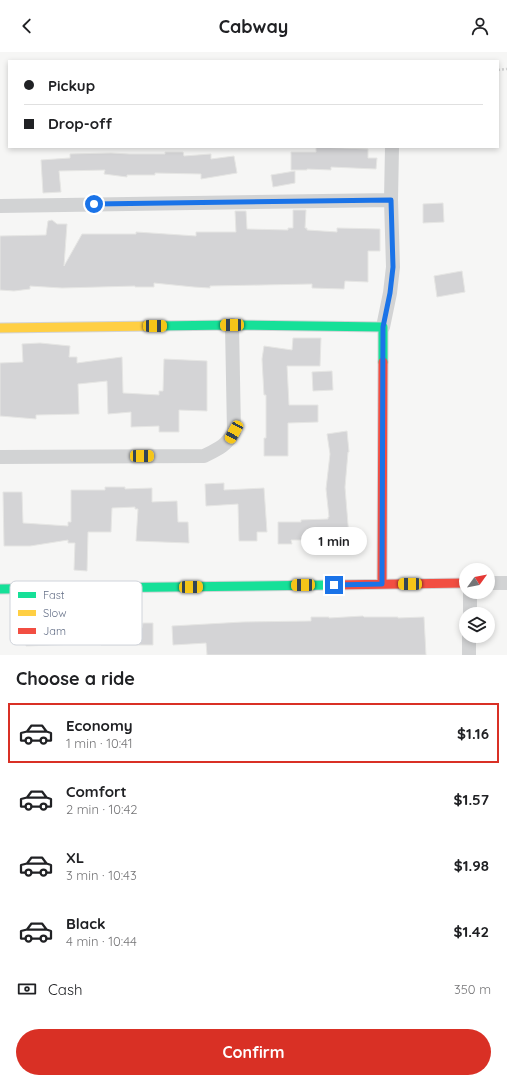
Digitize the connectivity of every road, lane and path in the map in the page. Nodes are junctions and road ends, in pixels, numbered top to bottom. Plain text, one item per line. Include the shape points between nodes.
1 (392, 148) edge
2 (391, 200) junction
3 (0, 206) edge
4 (232, 325) junction
5 (383, 327) junction
6 (0, 328) edge
7 (0, 457) edge
8 (459, 583) edge
9 (495, 583) edge
10 (507, 583) edge
11 (382, 584) junction
12 (142, 587) edge
13 (0, 589) edge
14 (10, 589) edge
15 (469, 643) edge
16 (469, 655) edge

1 - 2 street
2 - 3 street
2 - 5 street via 393,267
4 - 5 street
4 - 6 street
4 - 7 street via 234,432 229,441 219,449 204,456
5 - 11 street
8 - 11 street
9 - 10 street
11 - 12 street
13 - 14 street
15 - 16 street

